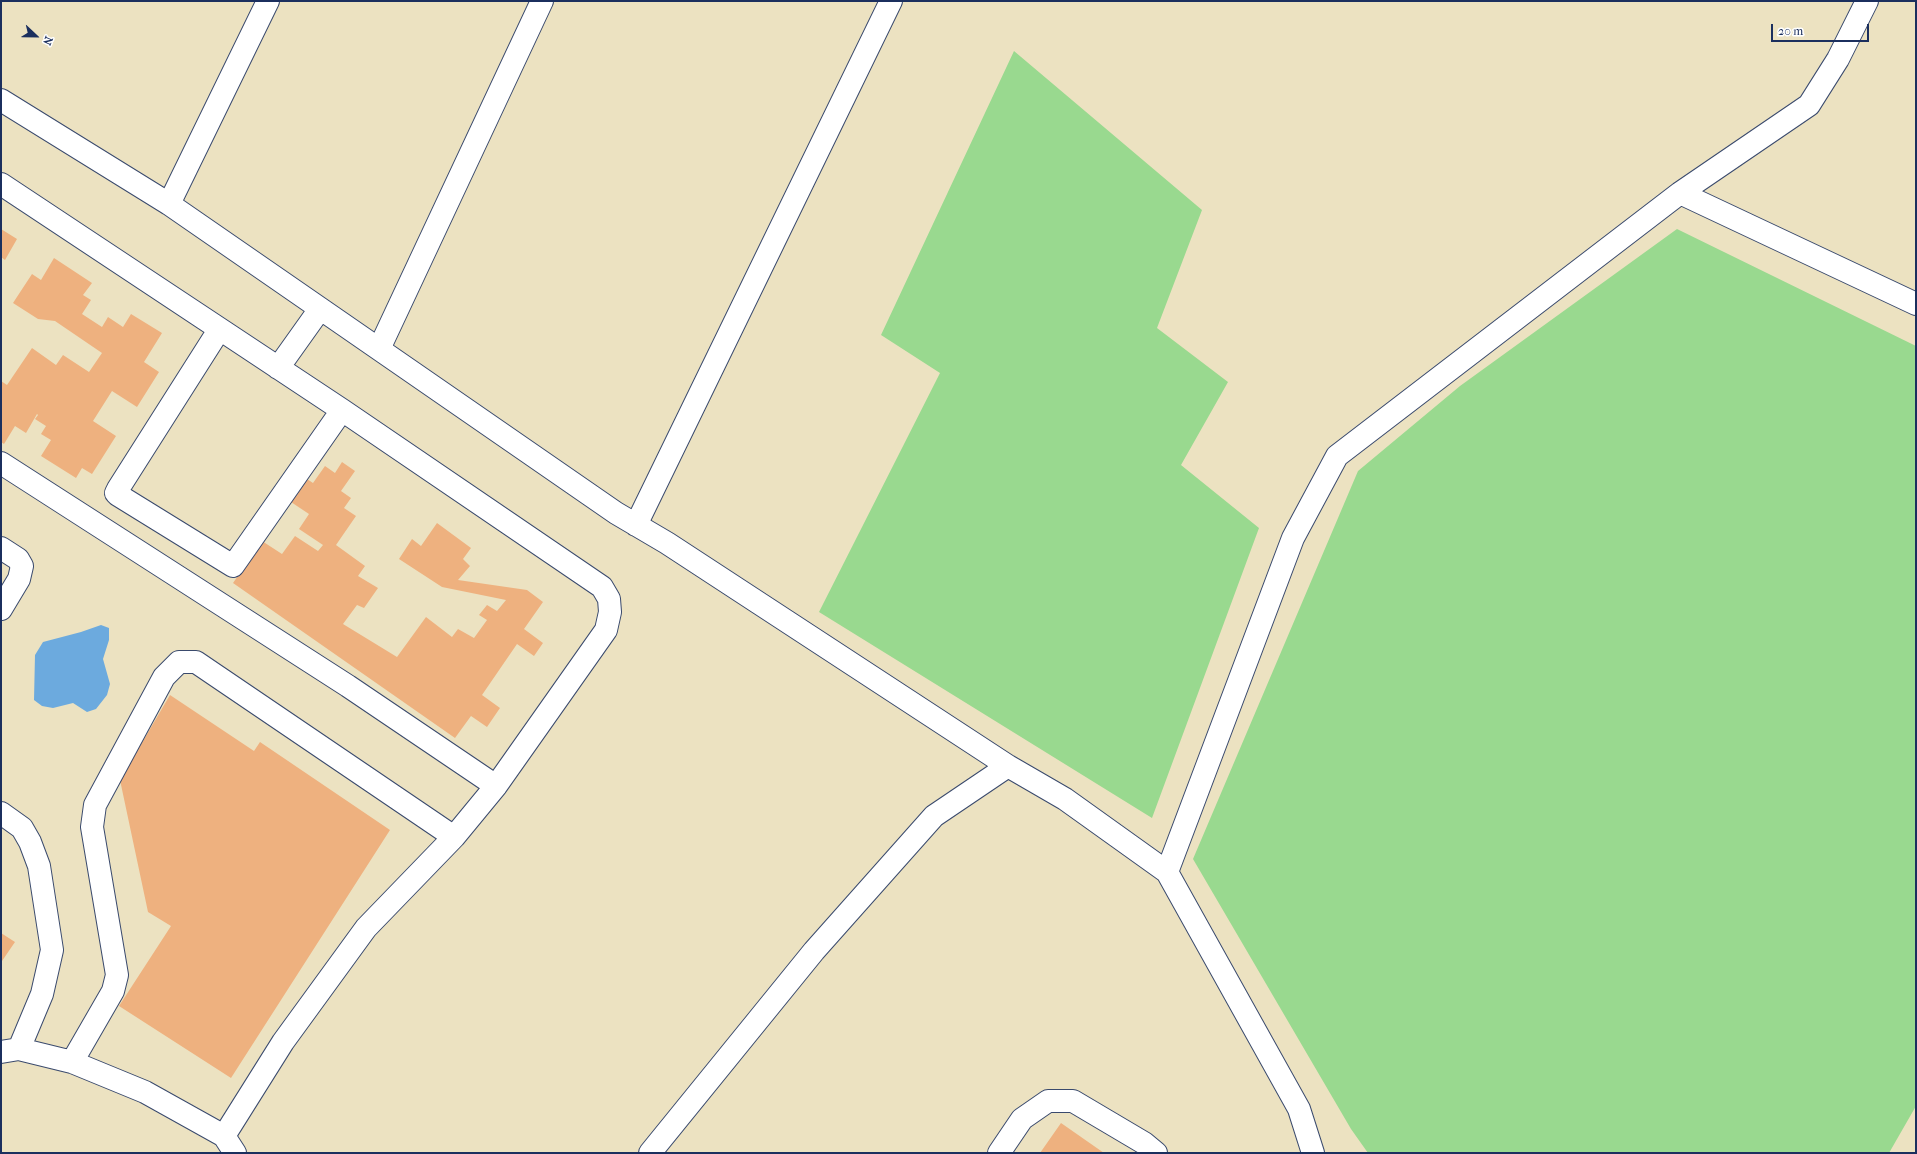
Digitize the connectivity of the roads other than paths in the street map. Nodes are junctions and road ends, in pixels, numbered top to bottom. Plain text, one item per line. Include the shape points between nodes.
1 (268, 1) edge
2 (542, 1) edge
3 (891, 1) edge
4 (1867, 1) edge
5 (1, 100) edge
6 (1, 184) edge
7 (1680, 193) junction
8 (169, 204) junction
9 (1916, 304) edge
10 (320, 309) junction
11 (219, 330) junction
12 (378, 349) junction
13 (278, 368) junction
14 (342, 410) junction
15 (1, 463) edge
16 (636, 525) junction
17 (1, 548) edge
18 (1, 609) edge
19 (1008, 766) junction
20 (496, 786) junction
21 (1, 813) edge
22 (454, 837) junction
23 (1167, 872) junction
24 (10, 1050) edge
25 (72, 1062) junction
26 (230, 1144) edge
27 (650, 1153) edge
28 (999, 1153) edge
29 (1156, 1153) edge
30 (1313, 1153) edge

1 - 8 street
2 - 12 street
3 - 16 street
4 - 7 street via 1838,59 1809,105
5 - 8 street
6 - 11 street
7 - 9 street
7 - 23 street via 1337,456 1293,538
8 - 10 street
10 - 12 street
10 - 13 street
11 - 13 street
11 - 14 street via 118,489 118,495 233,566
12 - 16 street
13 - 14 street
14 - 20 street via 602,588 609,600 610,612 606,630
15 - 20 street via 348,686
16 - 19 street
17 - 18 street via 18,559 22,566 19,579
19 - 23 street via 1065,799
19 - 27 street via 934,816 814,951
20 - 22 street
21 - 24 street via 22,828 30,842 38,866 52,950 42,994
22 - 25 street via 196,662 179,662 164,676 95,805 92,827 117,975 113,991
22 - 26 street via 366,928 283,1042
23 - 30 street via 1299,1110
24 - 25 street
25 - 26 street via 145,1092
28 - 29 street via 1022,1119 1048,1101 1073,1101

